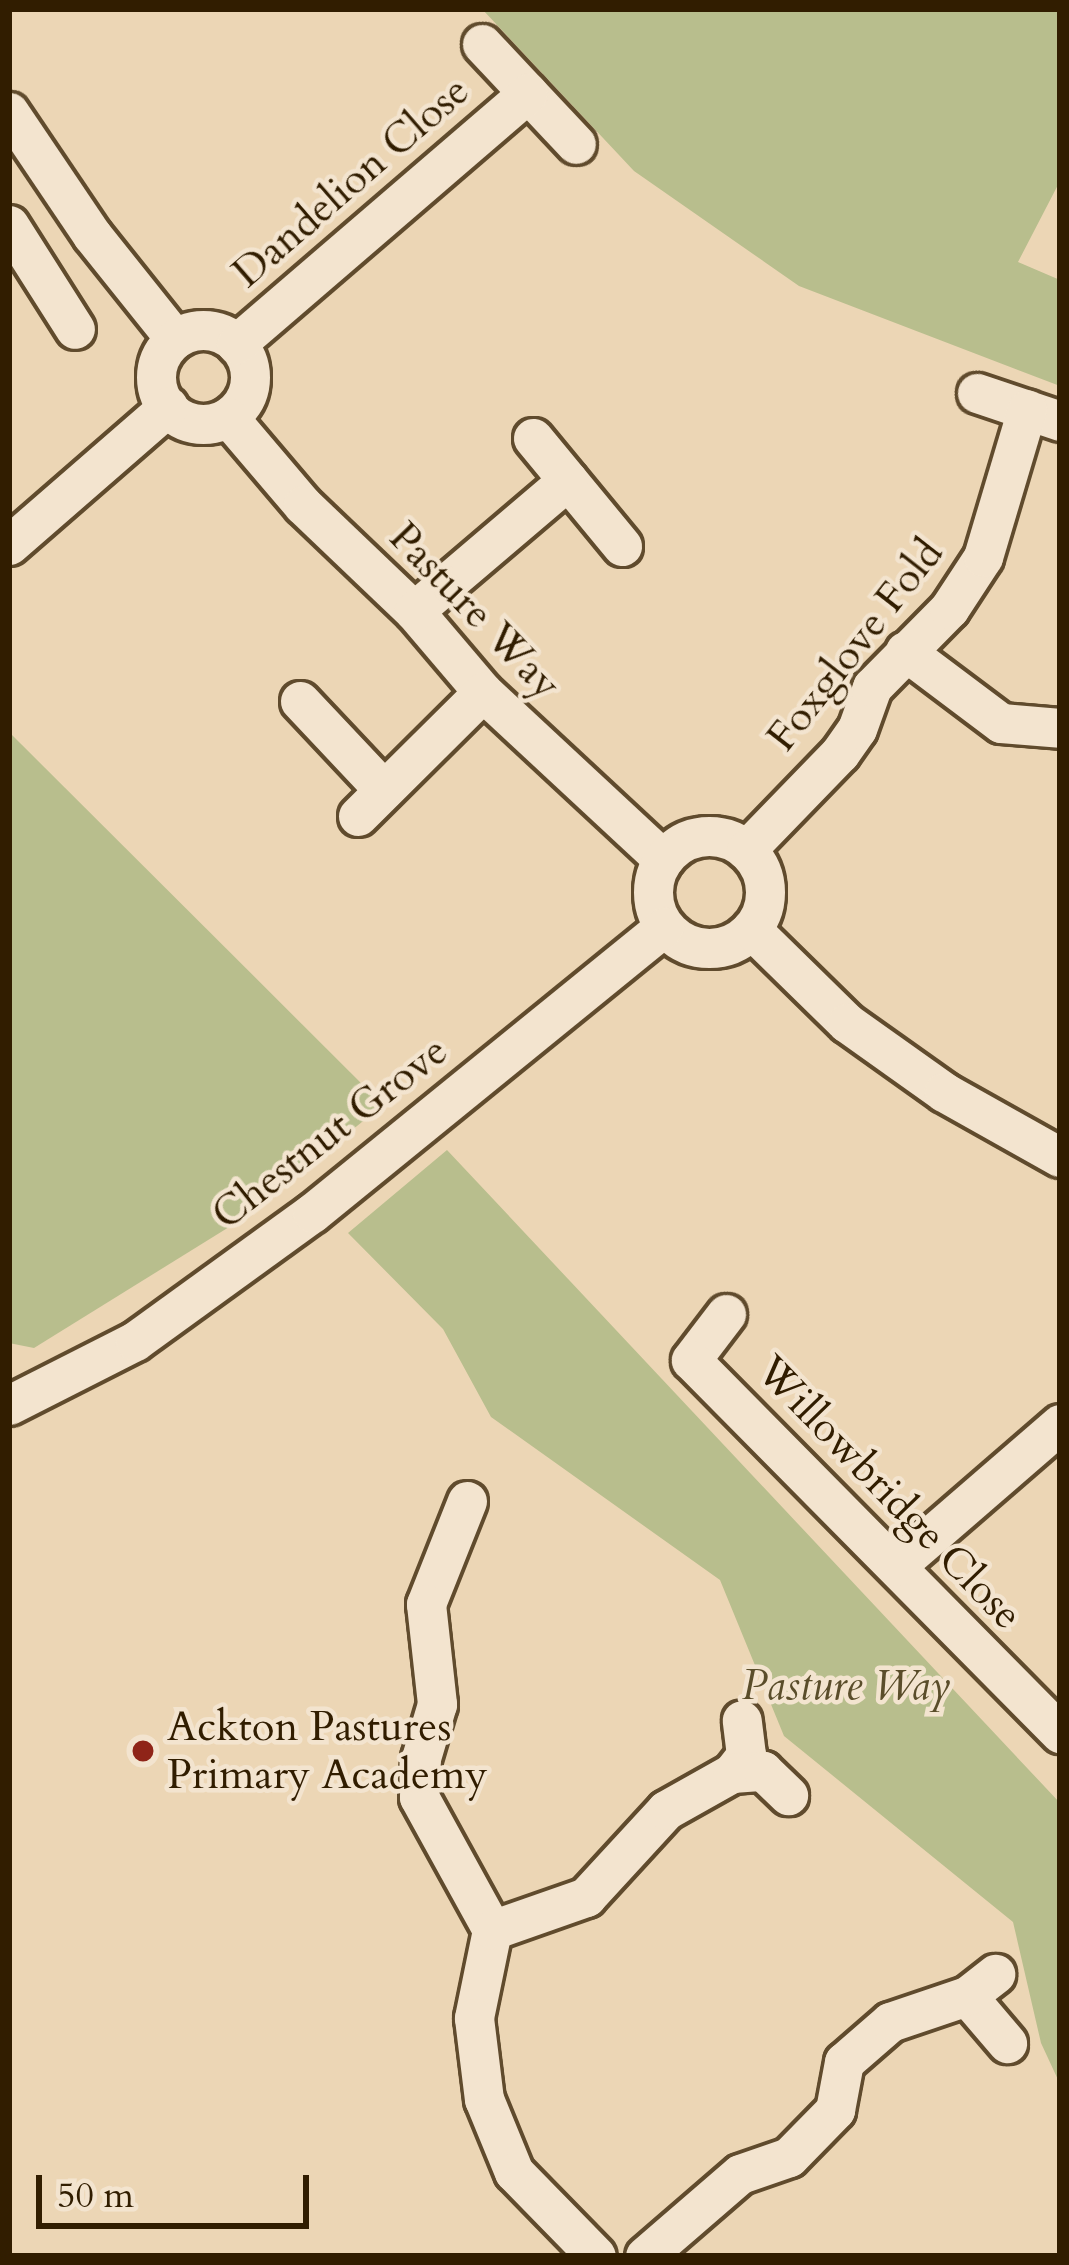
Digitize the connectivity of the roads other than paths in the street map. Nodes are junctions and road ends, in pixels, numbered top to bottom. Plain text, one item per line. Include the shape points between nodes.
1 (482, 44) dead end
2 (528, 93) junction
3 (9, 112) edge
4 (575, 144) dead end
5 (9, 225) edge
6 (75, 329) dead end
7 (175, 339) junction
8 (236, 344) junction
9 (977, 393) dead end
10 (167, 407) junction
11 (1043, 415) edge
12 (228, 417) junction
13 (533, 438) dead end
14 (568, 480) junction
15 (9, 545) edge
16 (622, 546) dead end
17 (414, 611) junction
18 (905, 651) junction
19 (483, 692) junction
20 (300, 701) dead end
21 (1060, 728) edge
22 (746, 850) junction
23 (663, 859) junction
24 (664, 927) junction
25 (752, 929) junction
26 (1060, 1157) edge
27 (726, 1314) dead end
28 (19, 1393) edge
29 (1060, 1424) edge
30 (467, 1501) dead end
31 (896, 1566) junction
32 (742, 1720) dead end
33 (1060, 1732) edge
34 (732, 1772) junction
35 (788, 1795) dead end
36 (492, 1930) junction
37 (1007, 2043) dead end
38 (596, 2256) edge
39 (645, 2256) edge

1 - 2 street, Dandelion Close
2 - 4 street, Dandelion Close
2 - 8 street, Dandelion Close
3 - 7 street
5 - 6 street
7 - 8 street via 214,332
7 - 10 street via 157,365
8 - 12 street via 249,387
9 - 11 street, Foxglove Fold
10 - 12 street via 190,423
10 - 15 street
11 - 18 street, Foxglove Fold via 983,557 949,609
12 - 17 street, Pasture Way via 302,505
13 - 14 street
14 - 16 street
14 - 17 street
17 - 19 street, Pasture Way
18 - 21 street via 1001,723
18 - 22 street, Foxglove Fold via 872,687 840,753
19 - 20 street via 371,803
19 - 23 street, Pasture Way
22 - 23 street via 710,836 690,839
22 - 25 street via 764,878
23 - 24 street via 650,891
24 - 25 street via 710,949
24 - 28 street, Chestnut Grove via 312,1214 135,1341
25 - 26 street via 847,1023 944,1092
27 - 31 street, Willowbridge Close via 691,1360
29 - 31 street
30 - 36 street via 426,1604 437,1704 419,1797
31 - 33 street, Willowbridge Close
32 - 34 street via 746,1755
34 - 35 street via 763,1771
34 - 36 street via 666,1810 586,1897
36 - 38 street via 474,2018 484,2099 514,2172
37 - 39 street via 981,1985 890,2022 844,2062 835,2110 789,2157 740,2174

